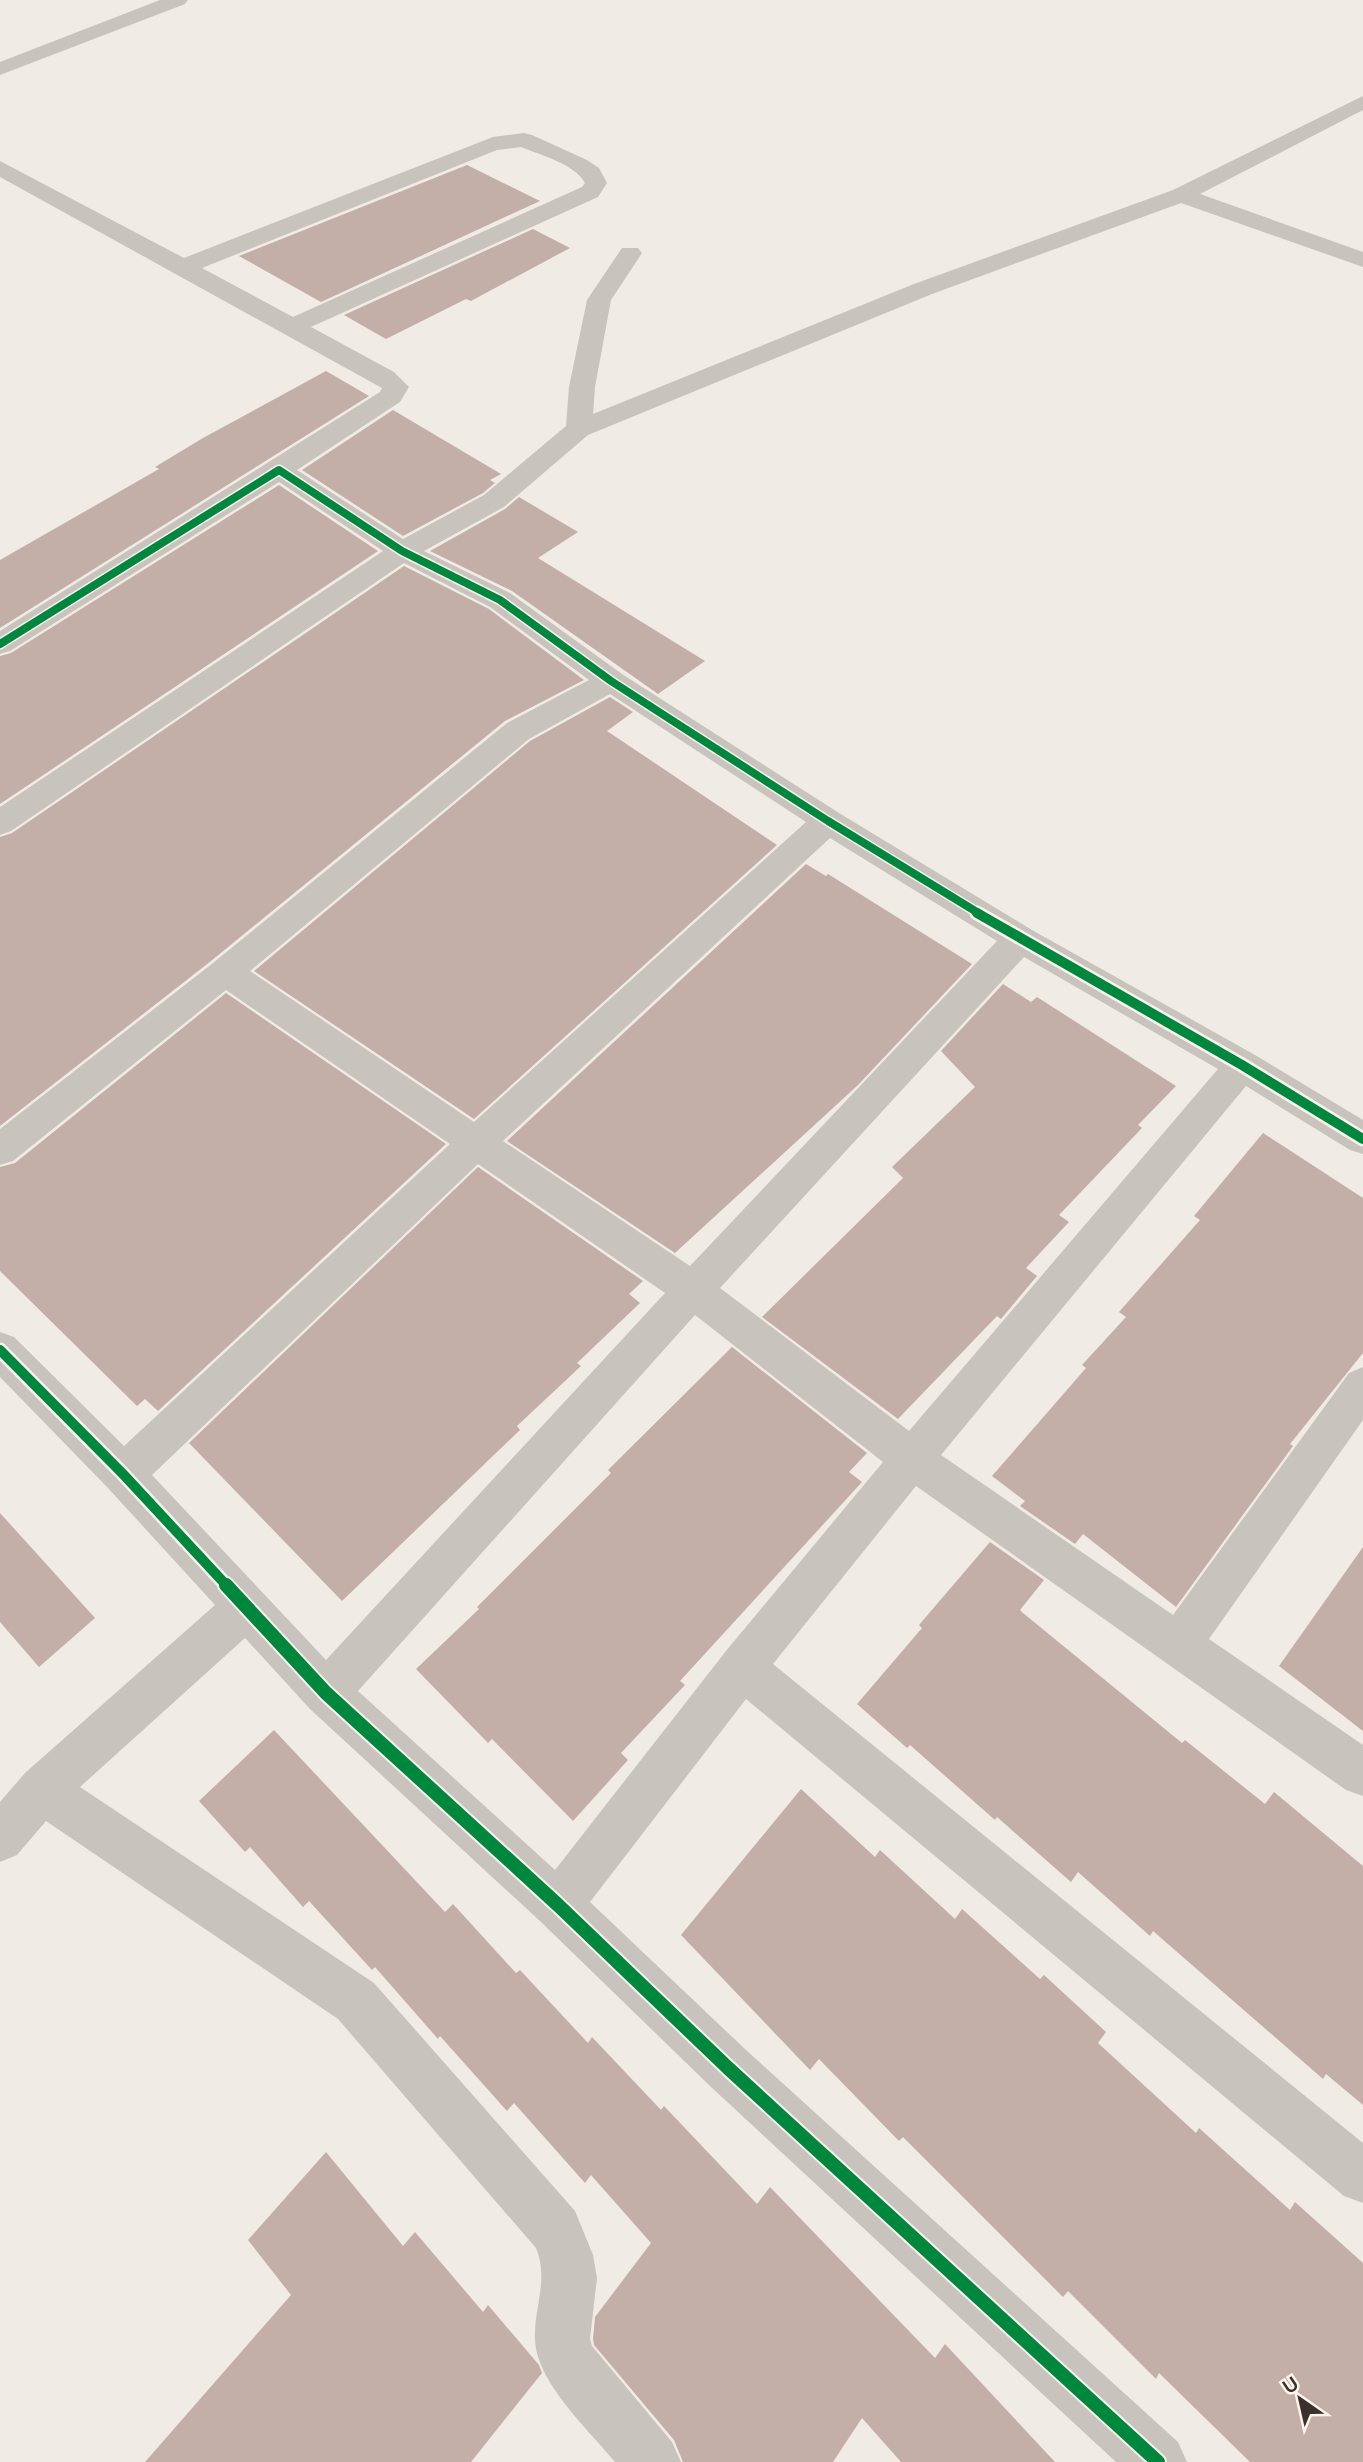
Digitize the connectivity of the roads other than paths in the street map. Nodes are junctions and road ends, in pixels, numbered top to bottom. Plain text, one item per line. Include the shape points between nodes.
1 (178, 0) edge
2 (0, 69) edge
3 (1363, 102) edge
4 (0, 169) edge
5 (1181, 195) junction
6 (630, 253) dead end
7 (1363, 260) edge
8 (184, 267) junction
9 (293, 326) junction
10 (579, 429) junction
11 (279, 470) junction
12 (402, 551) junction
13 (0, 643) edge
14 (611, 681) junction
15 (828, 821) junction
16 (0, 822) edge
17 (1020, 939) junction
18 (225, 972) junction
19 (1242, 1065) junction
20 (1363, 1139) edge
21 (475, 1144) junction
22 (0, 1150) edge
23 (693, 1290) junction
24 (0, 1350) edge
25 (1363, 1386) edge
26 (912, 1459) junction
27 (123, 1474) junction
28 (246, 1607) junction
29 (1178, 1646) junction
30 (742, 1667) junction
31 (326, 1693) junction
32 (1363, 1773) edge
33 (42, 1790) junction
34 (0, 1838) edge
35 (558, 1905) junction
36 (1363, 2176) edge
37 (652, 2462) edge
38 (1158, 2462) edge

1 - 2 street
3 - 5 street
4 - 8 street
5 - 7 street
5 - 10 street via 923,289
6 - 10 street via 599,300
8 - 9 street
8 - 9 street via 493,144 524,141 579,165 594,178 590,192
9 - 11 street via 396,387 391,397
10 - 12 street via 494,501
11 - 12 street
11 - 13 street
12 - 14 street via 500,600
12 - 16 street
14 - 15 street
14 - 18 street via 518,731
15 - 17 street
15 - 21 street
17 - 19 street
17 - 23 street
18 - 21 street
18 - 22 street
19 - 20 street
19 - 26 street
21 - 23 street
21 - 27 street
23 - 26 street
23 - 31 street
24 - 27 street
25 - 29 street
26 - 29 street
26 - 30 street
27 - 28 street
28 - 31 street
28 - 33 street
29 - 32 street
30 - 35 street
30 - 36 street
31 - 35 street
33 - 34 street
33 - 37 street via 356,2000 556,2230 570,2278 562,2339 568,2361
35 - 38 street via 727,2068

